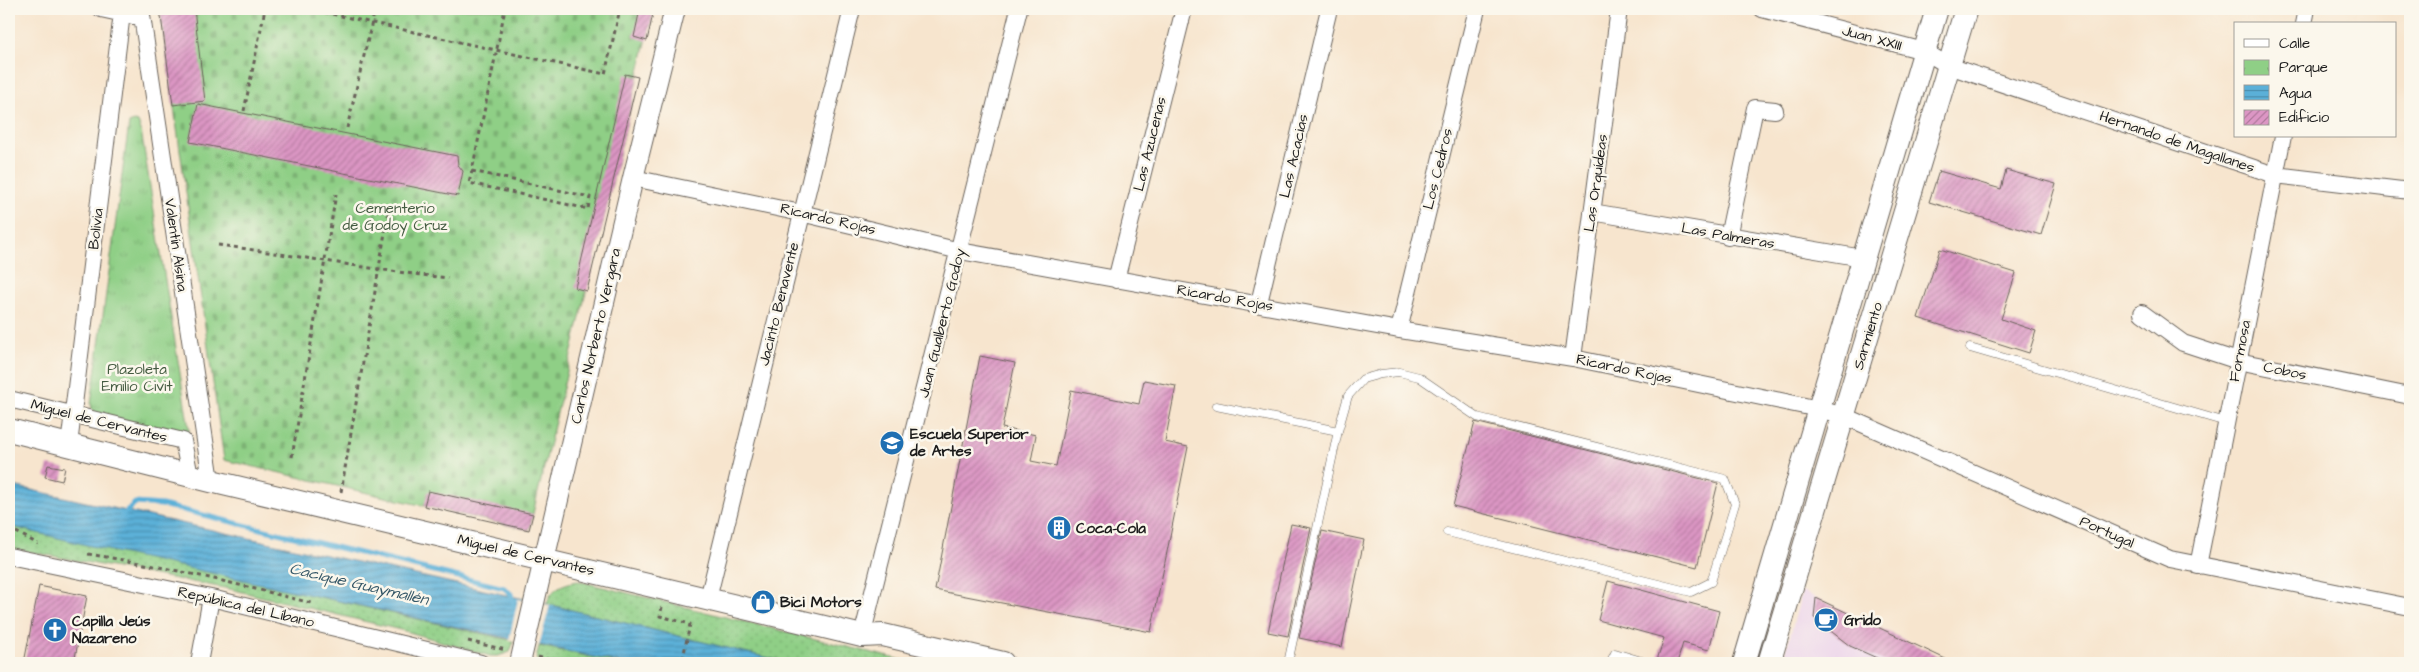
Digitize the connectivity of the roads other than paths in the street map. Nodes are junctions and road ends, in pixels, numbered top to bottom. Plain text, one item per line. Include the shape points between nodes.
1 (101, 9) edge
2 (675, 9) edge
3 (852, 9) edge
4 (1019, 9) edge
5 (1184, 9) edge
6 (1329, 9) edge
7 (1477, 9) edge
8 (1619, 9) edge
9 (1762, 9) edge
10 (1937, 9) edge
11 (1966, 9) edge
12 (2307, 9) edge
13 (122, 13) junction
14 (141, 13) edge
15 (2304, 22) edge
16 (1924, 51) junction
17 (1949, 66) junction
18 (1774, 110) dead end
19 (2282, 138) edge
20 (2275, 175) junction
21 (633, 178) junction
22 (2410, 191) edge
23 (802, 212) junction
24 (1592, 212) junction
25 (1728, 237) junction
26 (960, 251) junction
27 (1863, 258) junction
28 (1116, 280) junction
29 (1259, 303) junction
30 (2142, 313) dead end
31 (1399, 330) junction
32 (1970, 348) dead end
33 (1573, 358) junction
34 (2238, 361) junction
35 (2410, 396) edge
36 (9, 399) edge
37 (1216, 406) dead end
38 (1819, 409) junction
39 (73, 415) junction
40 (1844, 416) junction
41 (2226, 422) junction
42 (9, 430) edge
43 (1338, 431) junction
44 (69, 445) junction
45 (200, 479) junction
46 (1447, 532) dead end
47 (9, 556) edge
48 (544, 559) junction
49 (2198, 566) junction
50 (211, 598) junction
51 (708, 599) junction
52 (2410, 606) edge
53 (862, 636) junction
54 (199, 663) edge
55 (481, 663) edge
56 (520, 663) edge
57 (951, 663) edge
58 (1003, 663) edge
59 (1288, 663) edge
60 (1610, 663) edge
61 (1648, 663) edge
62 (1744, 663) edge
63 (1769, 663) edge

1 - 13 street
2 - 21 street, Carlos Norberto Vergara
3 - 23 street, Jacinto Benavente
4 - 26 street, Juan Gualberto Godoy
5 - 28 street, Las Azucenas
6 - 29 street, Las Acacias
7 - 31 street, Los Cedros
8 - 24 street, Las Orquídeas
9 - 16 street, Juan XXIII
10 - 16 main road, Sarmiento
11 - 17 main road, Sarmiento
12 - 15 street
13 - 14 street
13 - 39 street, Bolivia
14 - 45 street, Valentín Alsina
16 - 17 street, Juan XXIII
16 - 27 main road, Sarmiento
17 - 20 street, Hernando de Magallanes
17 - 40 main road, Sarmiento
18 - 25 street via 1755,108
19 - 20 street, Formosa
20 - 22 street, Hernando de Magallanes
20 - 34 street, Formosa
21 - 23 street, Ricardo Rojas
21 - 48 street, Carlos Norberto Vergara
23 - 26 street, Ricardo Rojas
23 - 51 street, Jacinto Benavente
24 - 25 street, Las Palmeras
24 - 33 street, Las Orquídeas
25 - 27 street, Las Palmeras
26 - 28 street, Ricardo Rojas
26 - 53 street, Juan Gualberto Godoy
27 - 38 main road, Sarmiento
28 - 29 street, Ricardo Rojas
29 - 31 street, Ricardo Rojas
30 - 34 street, Cobos via 2183,343
31 - 33 street, Ricardo Rojas
32 - 41 lane
33 - 38 street, Ricardo Rojas
34 - 35 street, Cobos
34 - 41 street, Formosa
36 - 39 street, Miguel de Cervantes
37 - 43 lane
38 - 40 street, Portugal
38 - 62 main road, Sarmiento
39 - 44 street, Bolivia
39 - 45 street, Miguel de Cervantes via 183,441
40 - 49 street, Portugal via 2170,559
40 - 63 main road, Sarmiento
41 - 49 street, Formosa
42 - 44 main road, Miguel de Cervantes
43 - 46 lane via 1348,396 1363,379 1399,372 1419,377 1477,417 1725,479 1735,504 1711,582 1691,592
43 - 59 lane
44 - 45 main road, Miguel de Cervantes
45 - 48 main road, Miguel de Cervantes
47 - 50 street, República del Líbano
48 - 51 main road, Miguel de Cervantes
48 - 56 street, Carlos Norberto Vergara
49 - 52 street, Portugal
50 - 54 street
50 - 55 street, República del Líbano
51 - 53 main road, Miguel de Cervantes
53 - 57 main road, Miguel de Cervantes via 880,646
53 - 58 main road, Miguel de Cervantes via 883,635
60 - 61 lane via 1615,653

